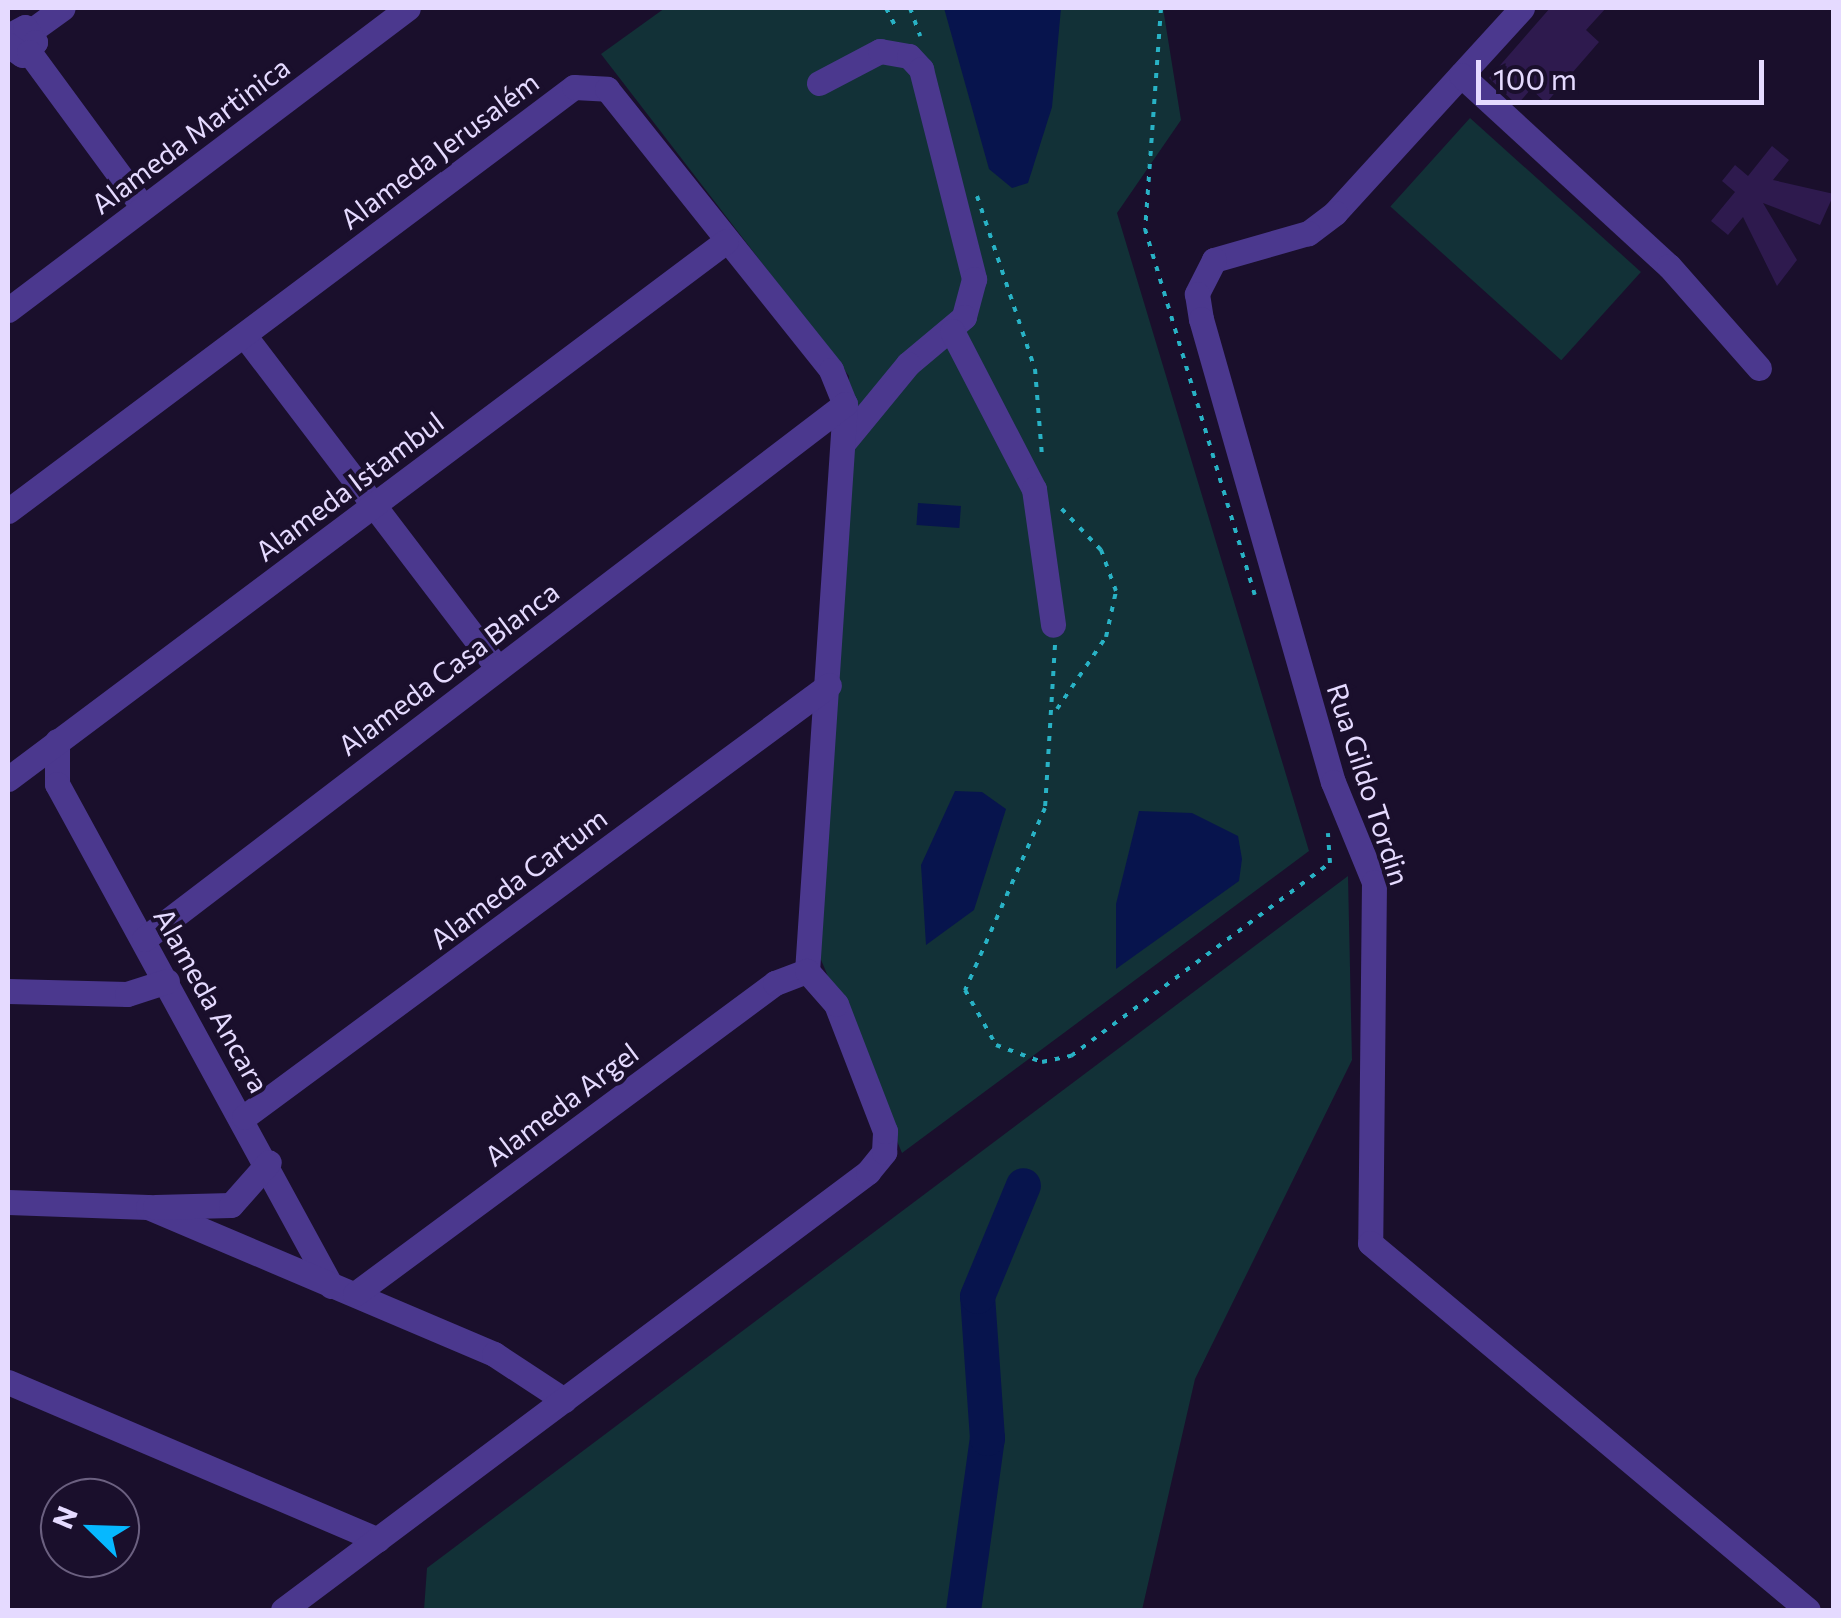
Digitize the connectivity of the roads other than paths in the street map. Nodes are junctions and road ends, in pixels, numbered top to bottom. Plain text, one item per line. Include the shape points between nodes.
1 (63, 8) edge
2 (408, 8) edge
3 (1522, 8) edge
4 (14, 39) edge
5 (1461, 75) junction
6 (820, 83) dead end
7 (143, 207) junction
8 (726, 241) junction
9 (8, 310) edge
10 (952, 331) junction
11 (244, 335) junction
12 (1759, 368) dead end
13 (845, 404) junction
14 (844, 445) junction
15 (370, 507) junction
16 (8, 511) edge
17 (1054, 625) road end
18 (497, 667) junction
19 (829, 685) junction
20 (57, 741) junction
21 (8, 781) edge
22 (57, 784) junction
23 (144, 938) junction
24 (808, 971) junction
25 (167, 980) junction
26 (8, 991) edge
27 (244, 1117) junction
28 (268, 1162) junction
29 (8, 1202) edge
30 (148, 1207) junction
31 (343, 1290) junction
32 (8, 1382) edge
33 (564, 1400) junction
34 (378, 1540) junction
35 (283, 1610) edge
36 (1808, 1610) edge

1 - 4 street
2 - 7 street, Alameda Martinica
3 - 5 street, Rua Gildo Tordin
4 - 7 street
5 - 12 street via 1669,266
5 - 36 street, Rua Gildo Tordin via 1335,213 1308,233 1214,260 1196,294 1333,782 1374,882 1370,1243
6 - 10 street via 880,52 910,56 921,69 974,279
7 - 9 street, Alameda Martinica
8 - 11 street, Alameda Jerusalém via 607,89 574,87
8 - 13 street, Alameda Jerusalém via 832,370
8 - 15 street, Alameda Istambul
10 - 14 street via 908,364
10 - 17 street via 1034,489
11 - 15 street
11 - 16 street, Alameda Jerusalém
13 - 14 street, Alameda Jerusalém
13 - 18 street, Alameda Casa Blanca
14 - 19 street, Alameda Jerusalém
15 - 18 street
15 - 20 street, Alameda Istambul
18 - 23 street, Alameda Casa Blanca
19 - 24 street, Alameda Jerusalém
19 - 27 street, Alameda Cartum
20 - 21 street, Alameda Istambul
20 - 22 street, Alameda Ancara
21 - 22 street
22 - 23 street, Alameda Ancara
23 - 25 street, Alameda Ancara
24 - 31 street, Alameda Argel via 776,983
24 - 33 street via 851,1039 884,1152
25 - 26 street via 126,994
25 - 27 street, Alameda Ancara
27 - 28 street, Alameda Ancara
28 - 30 street via 231,1205
28 - 31 street, Alameda Ancara
29 - 30 street
30 - 31 street
31 - 33 street via 494,1354
32 - 34 street
33 - 34 street
34 - 35 street

